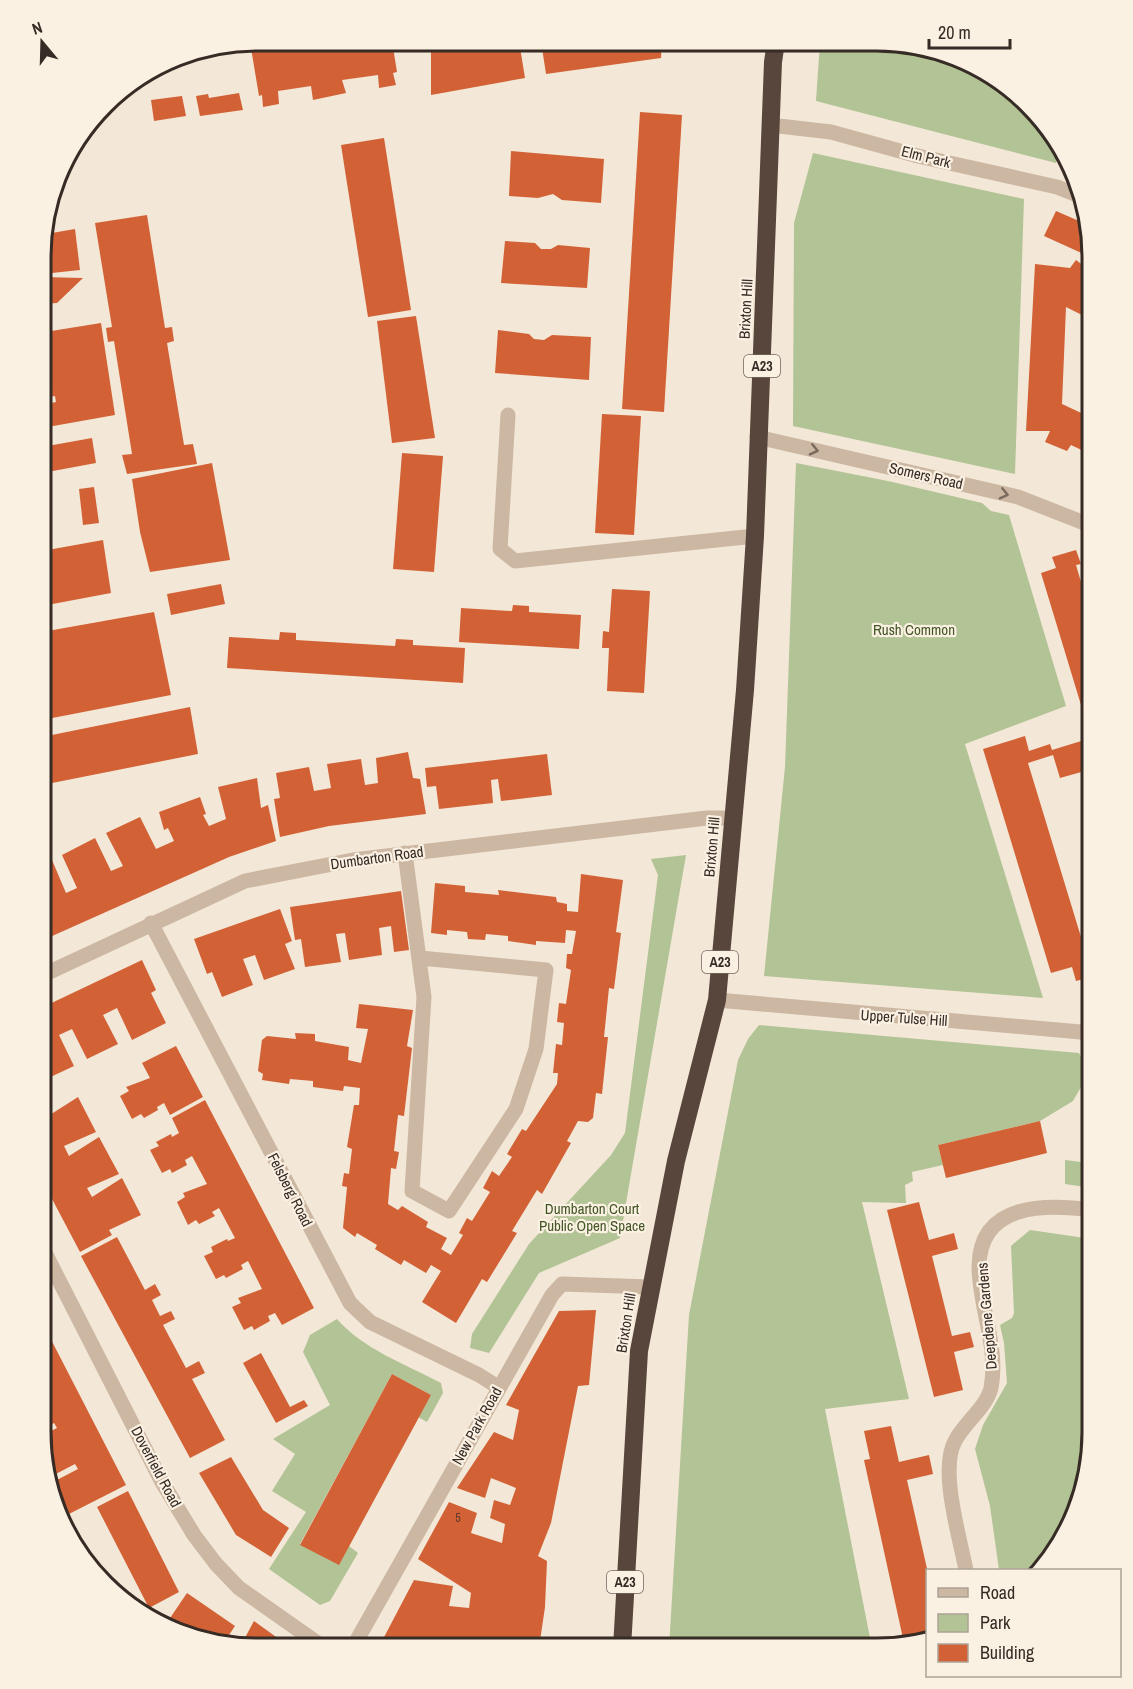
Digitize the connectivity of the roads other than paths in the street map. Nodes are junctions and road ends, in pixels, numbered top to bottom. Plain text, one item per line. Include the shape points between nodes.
1 (775, 51) edge
2 (770, 125) junction
3 (1071, 193) edge
4 (508, 415) dead end
5 (757, 437) junction
6 (1082, 522) edge
7 (754, 536) junction
8 (733, 818) junction
9 (405, 853) junction
10 (152, 923) junction
11 (420, 958) junction
12 (51, 971) edge
13 (717, 1000) junction
14 (1082, 1032) edge
15 (1082, 1209) edge
16 (51, 1265) edge
17 (650, 1287) junction
18 (498, 1387) junction
19 (966, 1569) edge
20 (310, 1638) edge
21 (358, 1638) edge
22 (623, 1638) edge

1 - 2 highway, Brixton Hill / A23
2 - 3 street, Elm Park via 831,132
2 - 5 highway, Brixton Hill / A23
4 - 7 street via 500,549 515,561
5 -> 6 street, Somers Road via 1018,497
5 - 7 highway, Brixton Hill / A23
7 - 8 highway, Brixton Hill / A23
8 - 9 street, Dumbarton Road
8 - 13 highway, Brixton Hill / A23
9 - 10 street, Dumbarton Road via 245,881
9 - 11 street
10 - 12 street, Dumbarton Road
10 - 18 street, Felsberg Road via 350,1304 370,1322
11 - 11 street via 424,997 412,1191 449,1211 516,1108 536,1049 546,970
13 - 14 street, Upper Tulse Hill
13 - 17 highway, Brixton Hill / A23 via 676,1161
15 - 19 street, Deepdene Gardens via 1023,1209 991,1229 983,1246 979,1266 993,1364 990,1391 949,1452
16 - 20 street, Doverfield Road via 162,1482 194,1535 239,1588
17 - 18 street, New Park Road via 562,1284 544,1305
17 - 22 highway, Brixton Hill / A23 via 639,1351
18 - 21 street, New Park Road

